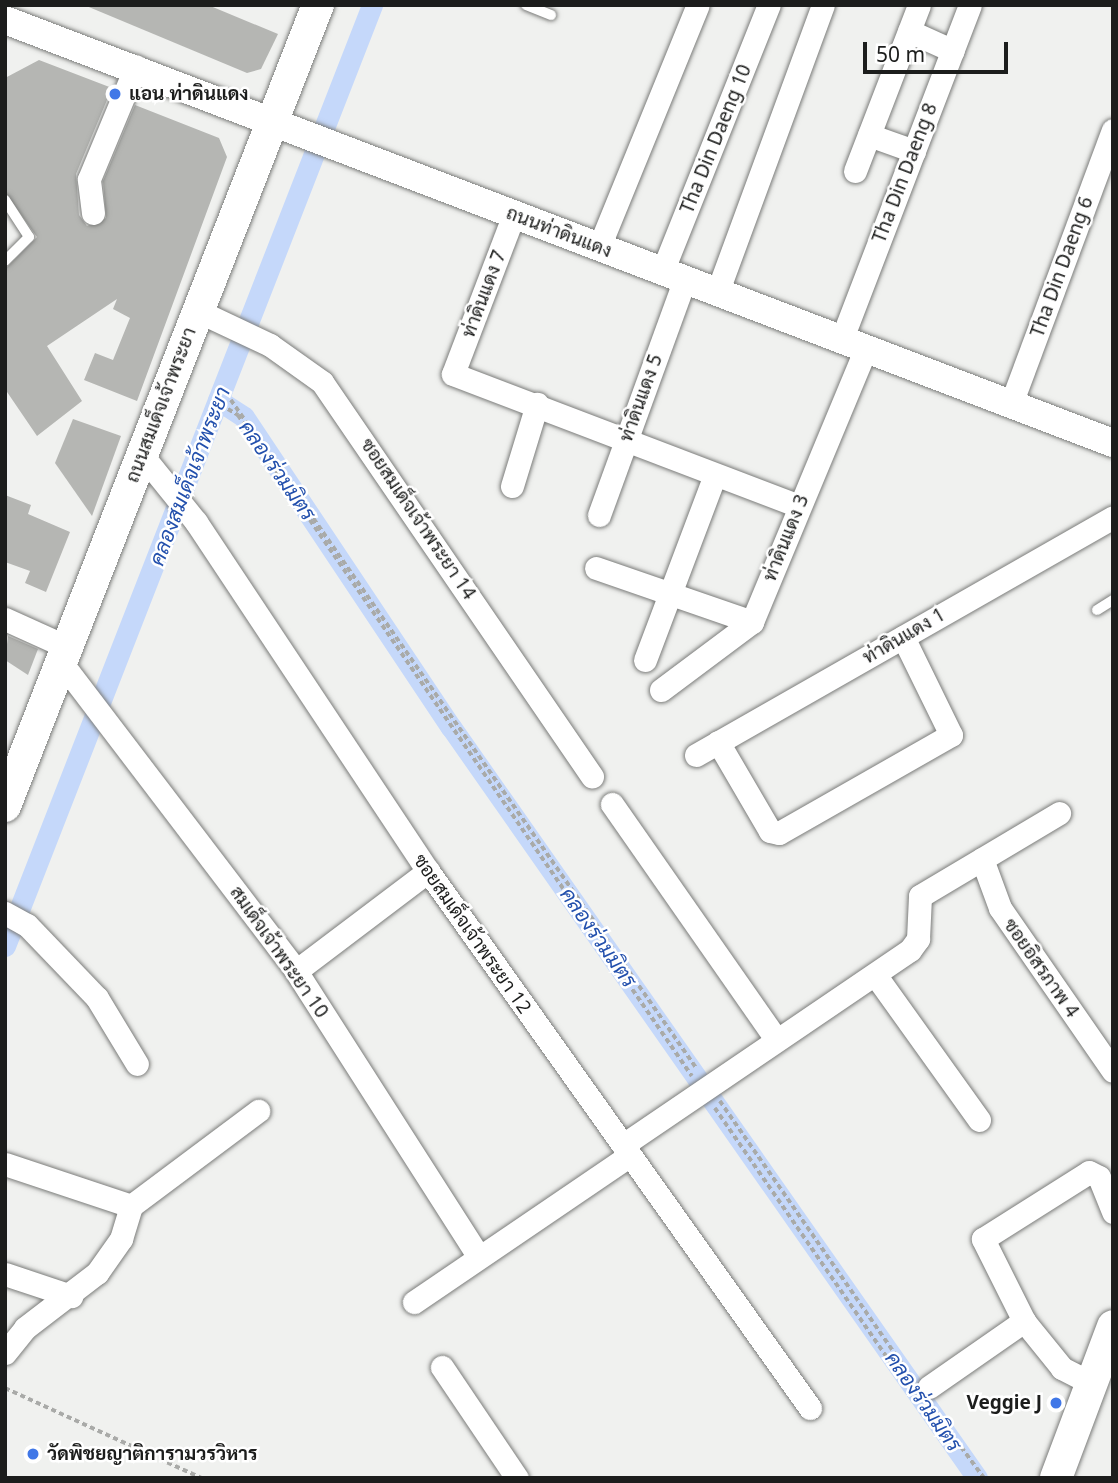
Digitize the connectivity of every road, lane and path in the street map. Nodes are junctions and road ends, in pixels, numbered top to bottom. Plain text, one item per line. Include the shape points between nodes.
1 (318, 5) edge
2 (526, 5) edge
3 (698, 5) edge
4 (769, 5) edge
5 (823, 5) edge
6 (919, 5) edge
7 (970, 5) edge
8 (551, 15) dead end
9 (5, 20) edge
10 (909, 31) junction
11 (953, 51) junction
12 (136, 66) junction
13 (286, 123) junction
14 (1113, 130) edge
15 (869, 135) junction
16 (914, 151) junction
17 (855, 171) dead end
18 (5, 200) edge
19 (93, 213) dead end
20 (514, 214) junction
21 (599, 247) junction
22 (5, 261) edge
23 (673, 276) junction
24 (717, 293) junction
25 (209, 317) junction
26 (853, 346) junction
27 (231, 400) dead end
28 (537, 404) junction
29 (1012, 404) junction
30 (228, 410) dead end
31 (626, 439) junction
32 (1113, 443) edge
33 (142, 455) junction
34 (715, 475) junction
35 (512, 486) dead end
36 (799, 506) junction
37 (598, 515) dead end
38 (1113, 517) edge
39 (596, 568) dead end
40 (669, 592) junction
41 (1113, 600) edge
42 (1097, 610) dead end
43 (5, 619) edge
44 (752, 622) junction
45 (903, 636) junction
46 (645, 660) dead end
47 (70, 664) junction
48 (661, 690) dead end
49 (718, 742) junction
50 (696, 755) dead end
51 (592, 777) dead end
52 (8, 793) edge
53 (612, 804) dead end
54 (1059, 813) dead end
55 (982, 859) junction
56 (428, 870) junction
57 (5, 913) edge
58 (296, 971) junction
59 (876, 976) junction
60 (775, 1038) junction
61 (137, 1065) dead end
62 (1113, 1070) edge
63 (706, 1087) junction
64 (258, 1111) dead end
65 (979, 1120) dead end
66 (626, 1150) junction
67 (5, 1164) edge
68 (131, 1206) junction
69 (1113, 1212) edge
70 (478, 1256) junction
71 (5, 1274) edge
72 (71, 1296) junction
73 (414, 1302) dead end
74 (1024, 1321) junction
75 (1113, 1326) edge
76 (5, 1353) edge
77 (442, 1367) dead end
78 (1091, 1383) junction
79 (906, 1385) dead end
80 (5, 1388) edge
81 (924, 1390) junction
82 (810, 1408) dead end
83 (202, 1478) edge
84 (517, 1478) edge
85 (984, 1478) edge
86 (1056, 1478) edge

1 - 13 main road, ถนนสมเด็จเจ้าพระยา
2 - 8 lane
3 - 21 street
4 - 23 street, Tha Din Daeng 10
5 - 24 street
6 - 10 street
7 - 11 street, Tha Din Daeng 8
9 - 12 street, ถนนท่าดินแดง
10 - 11 street
10 - 15 street
11 - 16 street, Tha Din Daeng 8
12 - 13 street, ถนนท่าดินแดง
12 - 19 street via 89,179
13 - 20 street, ถนนท่าดินแดง
13 - 25 main road, ถนนสมเด็จเจ้าพระยา
14 - 29 street, Tha Din Daeng 6
15 - 16 street
15 - 17 street
16 - 26 street, Tha Din Daeng 8
18 - 22 lane via 29,237
20 - 21 street, ถนนท่าดินแดง
20 - 28 street, ท่าดินแดง 7 via 453,374
21 - 23 street, ถนนท่าดินแดง
23 - 24 street, ถนนท่าดินแดง
23 - 31 street, ท่าดินแดง 5
24 - 26 street, ถนนท่าดินแดง
25 - 33 main road, ถนนสมเด็จเจ้าพระยา
25 - 51 street, ซอยสมเด็จเจ้าพระยา 14 via 301,363 341,405
26 - 29 street, ถนนท่าดินแดง
26 - 36 street, ท่าดินแดง 3
27 - 63 path
28 - 31 street
28 - 35 street
29 - 32 street, ถนนท่าดินแดง
30 - 63 path via 239,415
31 - 34 street
31 - 37 street, ท่าดินแดง 5
33 - 47 main road, ถนนสมเด็จเจ้าพระยา
33 - 56 street, ซอยสมเด็จเจ้าพระยา 12 via 192,517
34 - 36 street
34 - 40 street
36 - 44 street, ท่าดินแดง 3
38 - 45 street, ท่าดินแดง 1
39 - 40 street
40 - 44 street
40 - 46 street
41 - 42 lane
43 - 47 street
44 - 48 street
45 - 49 street, ท่าดินแดง 1
45 - 49 street via 951,735 779,833 770,831
47 - 52 main road, ถนนสมเด็จเจ้าพระยา
47 - 58 street, สมเด็จเจ้าพระยา 10
49 - 50 street, ท่าดินแดง 1
53 - 60 street
54 - 55 street
55 - 59 street via 920,895 915,944
55 - 62 street, ซอยอิสรภาพ 4 via 1000,908
56 - 58 street
56 - 66 street, ซอยสมเด็จเจ้าพระยา 12
57 - 61 street via 27,925 97,998
58 - 70 street, สมเด็จเจ้าพระยา 10
59 - 60 street
59 - 65 street
60 - 63 street
63 - 66 street
63 - 79 path
63 - 81 path
64 - 68 street
66 - 70 street
66 - 82 street, ซอยสมเด็จเจ้าพระยา 12
67 - 68 street
68 - 72 street via 121,1240
69 - 74 street via 1095,1174 1078,1176 987,1232 984,1245
70 - 73 street
71 - 72 street
72 - 76 street via 25,1328
74 - 78 street via 1062,1368
74 - 81 street
75 - 78 main road
77 - 84 street
78 - 86 main road
80 - 83 path
81 - 85 path

